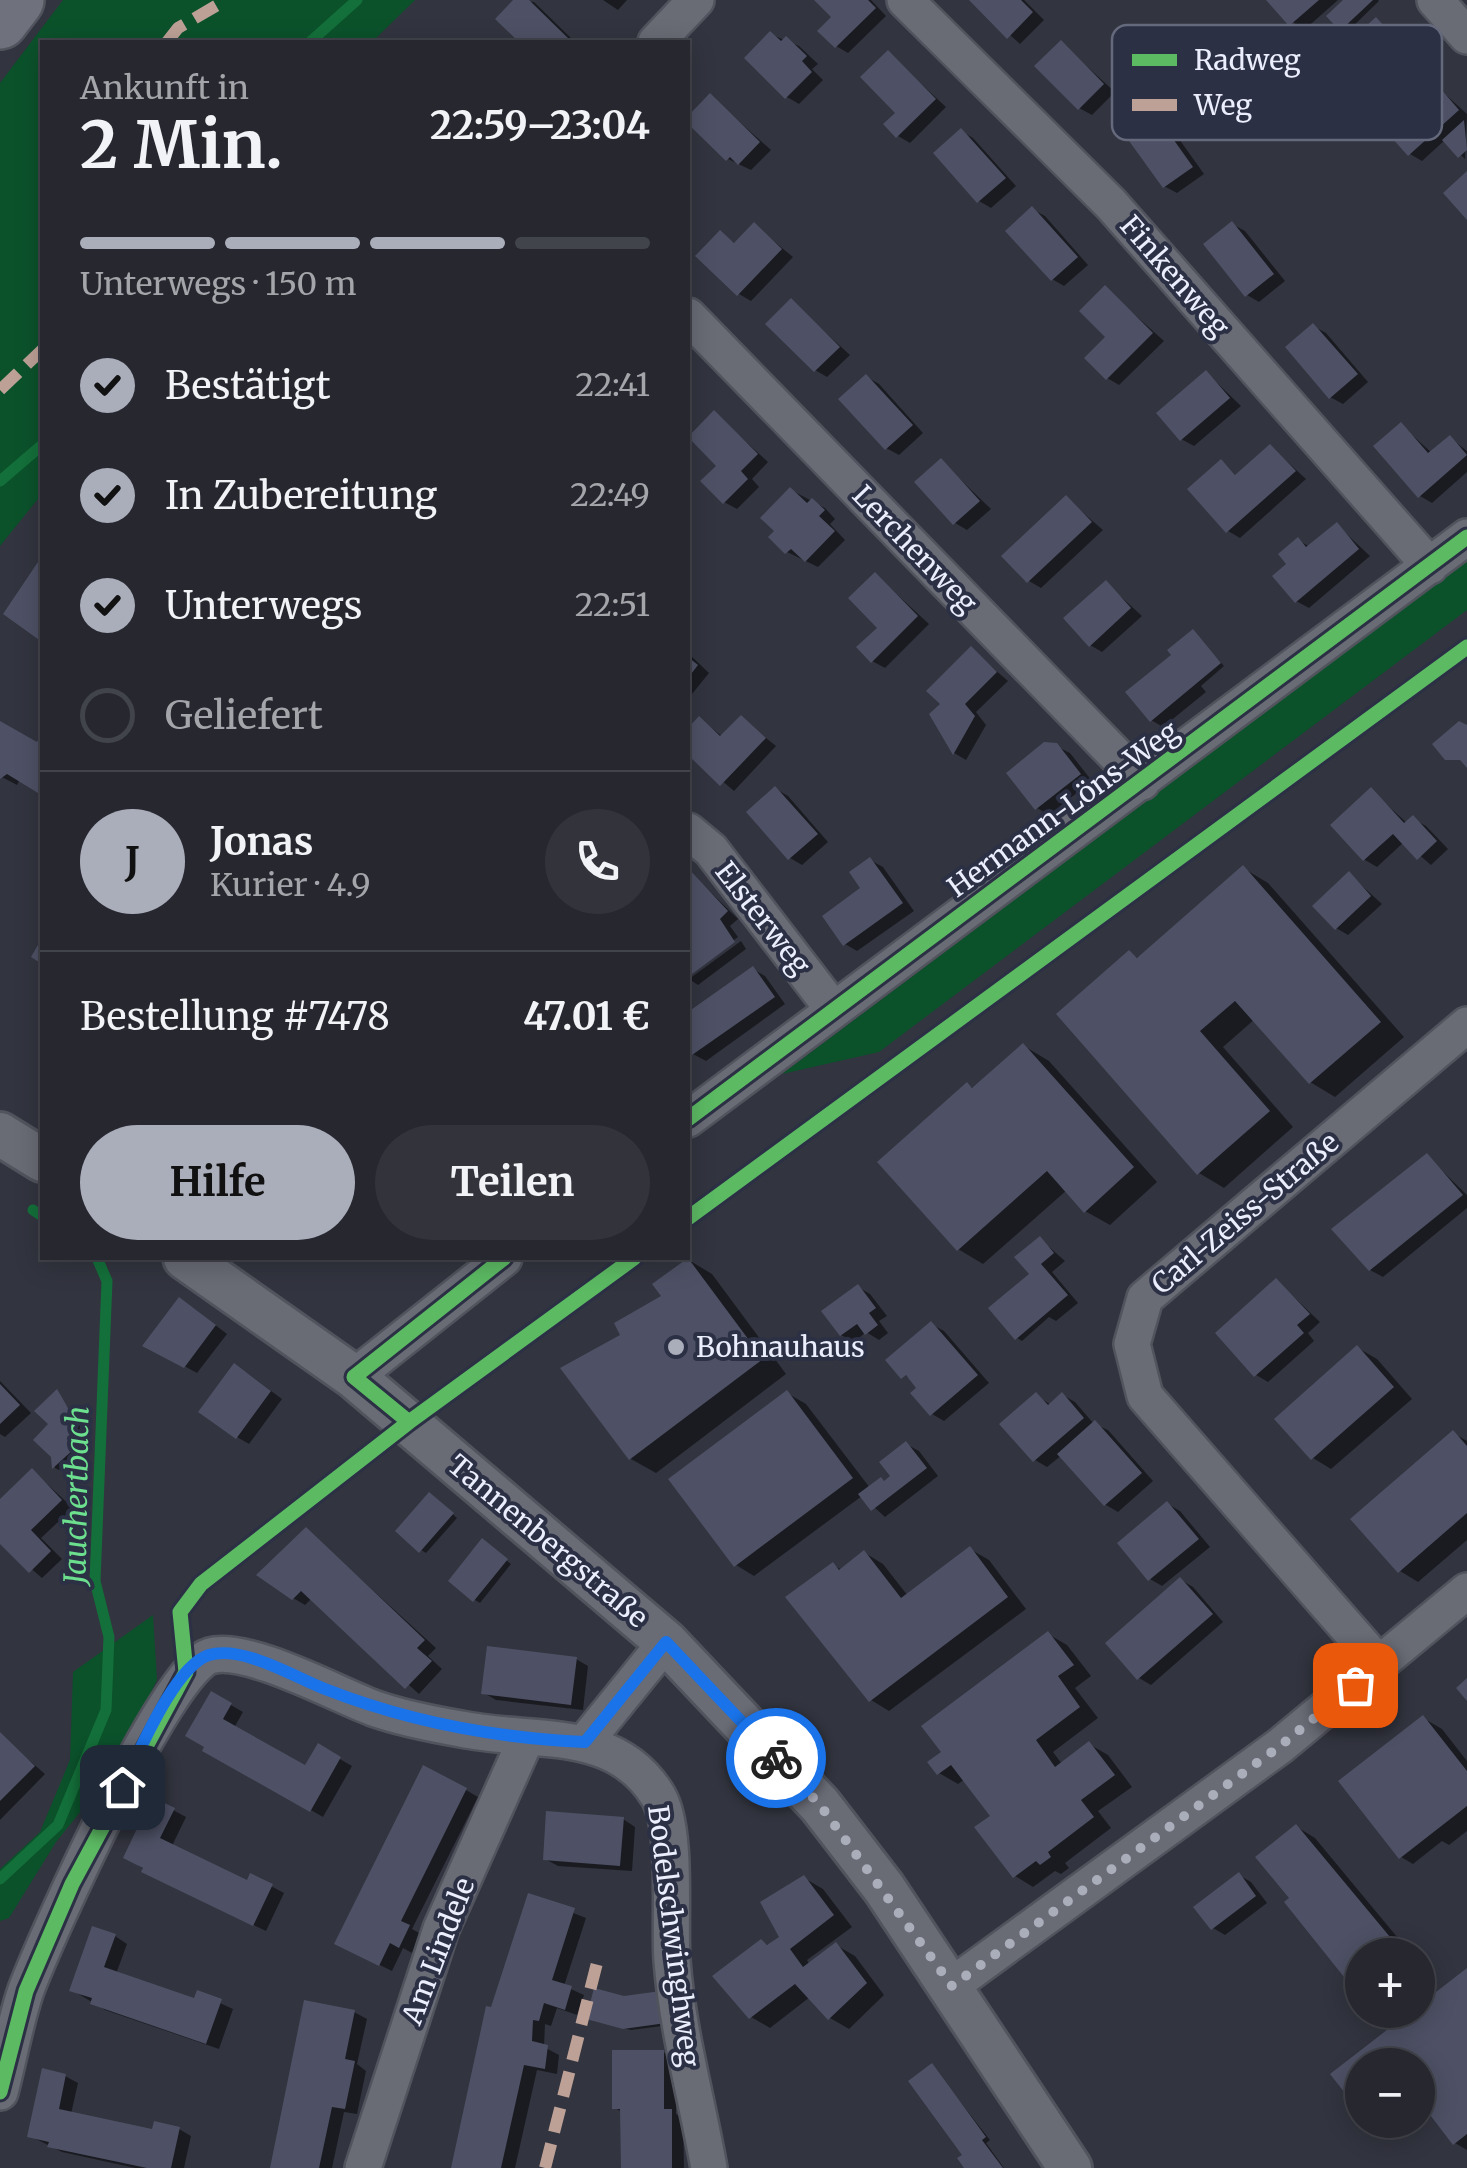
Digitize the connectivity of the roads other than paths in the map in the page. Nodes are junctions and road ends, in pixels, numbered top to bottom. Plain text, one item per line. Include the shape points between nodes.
1 (16, 0) edge
2 (696, 0) edge
3 (906, 0) edge
4 (1435, 0) edge
5 (0, 20) edge
6 (1467, 36) edge
7 (658, 40) edge
8 (690, 318) edge
9 (1467, 536) edge
10 (1430, 566) junction
11 (1142, 782) junction
12 (690, 832) edge
13 (834, 1010) junction
14 (1467, 1025) edge
15 (690, 1118) edge
16 (188, 1260) edge
17 (501, 1260) edge
18 (354, 1377) junction
19 (1467, 1591) edge
20 (666, 1642) junction
21 (1380, 1665) junction
22 (526, 1739) junction
23 (585, 1742) junction
24 (952, 1986) junction
25 (0, 2092) edge
26 (363, 2168) edge
27 (708, 2168) edge
28 (1070, 2168) edge

1 - 5 main road
2 - 7 street
3 - 10 street, Finkenweg via 1111,204
4 - 6 street
8 - 11 street, Lerchenweg
9 - 10 street, Hermann-Löns-Weg
10 - 11 street, Hermann-Löns-Weg
11 - 13 street, Hermann-Löns-Weg
12 - 13 street, Elsterweg
13 - 15 street, Hermann-Löns-Weg
14 - 21 street, Carl-Zeiss-Straße via 1145,1298 1132,1344 1146,1396
16 - 18 street, Tannenbergstraße
17 - 18 street
18 - 20 street, Tannenbergstraße
19 - 21 street
20 - 23 street
20 - 24 street, Tannenbergstraße via 820,1805
21 - 24 street
22 - 23 street
22 - 25 street via 378,1710 238,1655 209,1656 186,1672 155,1722 72,1884 26,1991
22 - 26 street, Am Lindele via 442,1929
23 - 27 street, Bodelschwinghweg via 641,1770 662,1800 673,1887 672,1961
24 - 28 street, Tannenbergstraße

